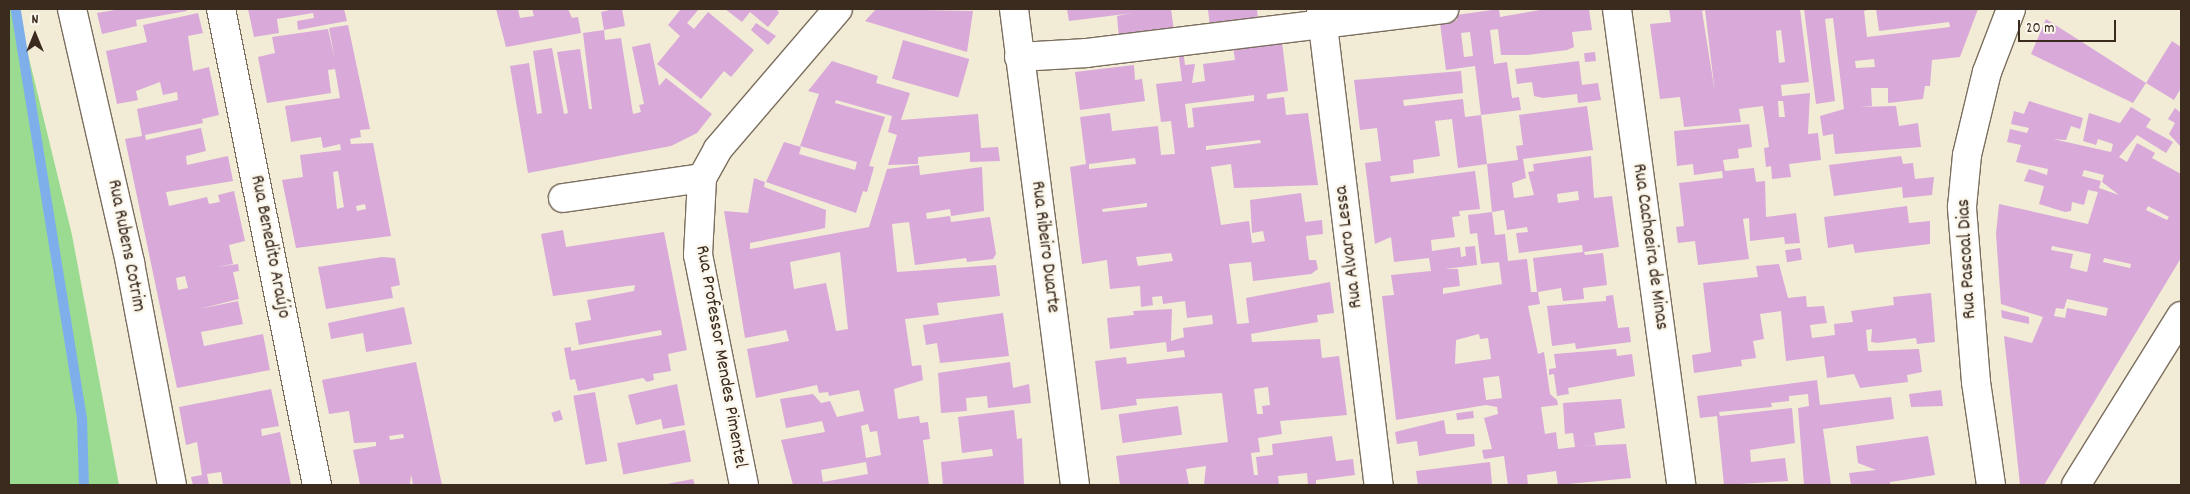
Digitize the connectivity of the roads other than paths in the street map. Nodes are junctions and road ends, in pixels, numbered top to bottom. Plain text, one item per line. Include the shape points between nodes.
1 (72, 9) edge
2 (221, 9) edge
3 (838, 9) edge
4 (1014, 9) edge
5 (1444, 9) edge
6 (1617, 9) edge
7 (2011, 9) edge
8 (1322, 16) edge
9 (1019, 57) junction
10 (702, 178) junction
11 (563, 198) dead end
12 (2181, 316) edge
13 (172, 485) edge
14 (317, 485) edge
15 (744, 485) edge
16 (1075, 485) edge
17 (1379, 485) edge
18 (1681, 485) edge
19 (1991, 485) edge
20 (2076, 485) edge

1 - 13 street, Rua Rubens Cotrim via 130,263
2 - 14 street, Rua Benedito Araújo
3 - 10 street, Rua Professor Mendes Pimentel via 718,149
4 - 9 street, Rua Ribeiro Duarte
5 - 8 street
6 - 18 street, Rua Cachoeira de Minas
7 - 19 street, Rua Pascoal Dias via 1987,72 1968,155 1962,208 1976,382
8 - 9 street via 1087,53
8 - 17 street, Rua Alvaro Lessa
9 - 16 street, Rua Ribeiro Duarte
10 - 11 street
10 - 15 street, Rua Professor Mendes Pimentel via 698,255
12 - 20 street

